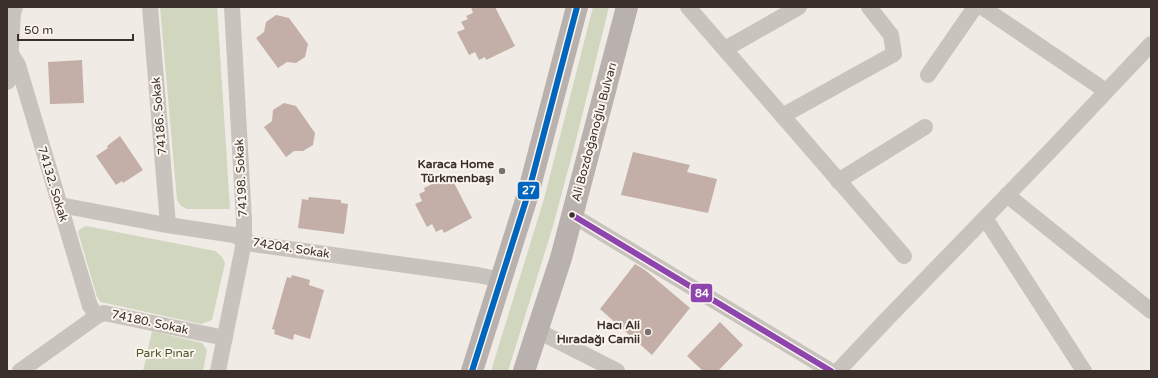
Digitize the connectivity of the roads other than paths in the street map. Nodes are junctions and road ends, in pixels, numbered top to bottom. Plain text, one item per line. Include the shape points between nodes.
1 (15, 7) edge
2 (150, 7) edge
3 (232, 7) edge
4 (576, 7) edge
5 (627, 7) edge
6 (688, 7) edge
7 (799, 7) edge
8 (868, 7) edge
9 (975, 7) edge
10 (982, 7) edge
11 (1151, 44) edge
12 (724, 49) junction
13 (10, 52) junction
14 (928, 75) dead end
15 (7, 82) edge
16 (1106, 91) junction
17 (782, 116) junction
18 (925, 127) dead end
19 (838, 180) junction
20 (1007, 195) junction
21 (60, 205) junction
22 (572, 215) junction
23 (985, 218) junction
24 (168, 225) junction
25 (244, 240) junction
26 (904, 256) dead end
27 (501, 280) junction
28 (1151, 311) edge
29 (97, 316) junction
30 (538, 331) junction
31 (225, 338) junction
32 (20, 371) edge
33 (218, 371) edge
34 (472, 371) edge
35 (524, 371) edge
36 (617, 371) edge
37 (831, 371) edge
38 (838, 371) edge
39 (1084, 371) edge

1 - 13 street
2 - 24 street, 74186. Sokak
3 - 25 street, 74198. Sokak
4 - 27 main road via 528,194
5 - 22 main road, Ali Bozdoğanoğlu Bulvarı
6 - 12 street
7 - 12 street
8 - 17 street via 890,35 894,54
9 - 14 street
10 - 16 street
11 - 16 street
12 - 17 street
13 - 15 street
13 - 21 street, 74132. Sokak via 18,65
16 - 20 street
17 - 19 street
18 - 19 street
19 - 26 street
20 - 23 street
20 - 28 street
21 - 24 street, 74204. Sokak
21 - 29 street, 74132. Sokak via 90,306
22 - 30 main road, Ali Bozdoğanoğlu Bulvarı
22 - 37 street
23 - 38 street
23 - 39 street
24 - 25 street, 74204. Sokak via 234,235
25 - 27 street, 74204. Sokak via 253,244
25 - 31 street, 74198. Sokak
27 - 34 main road
29 - 31 street, 74180. Sokak via 104,312
29 - 32 street, 74180. Sokak
30 - 35 main road, Ali Bozdoğanoğlu Bulvarı
30 - 36 street
31 - 33 street, 74198. Sokak

